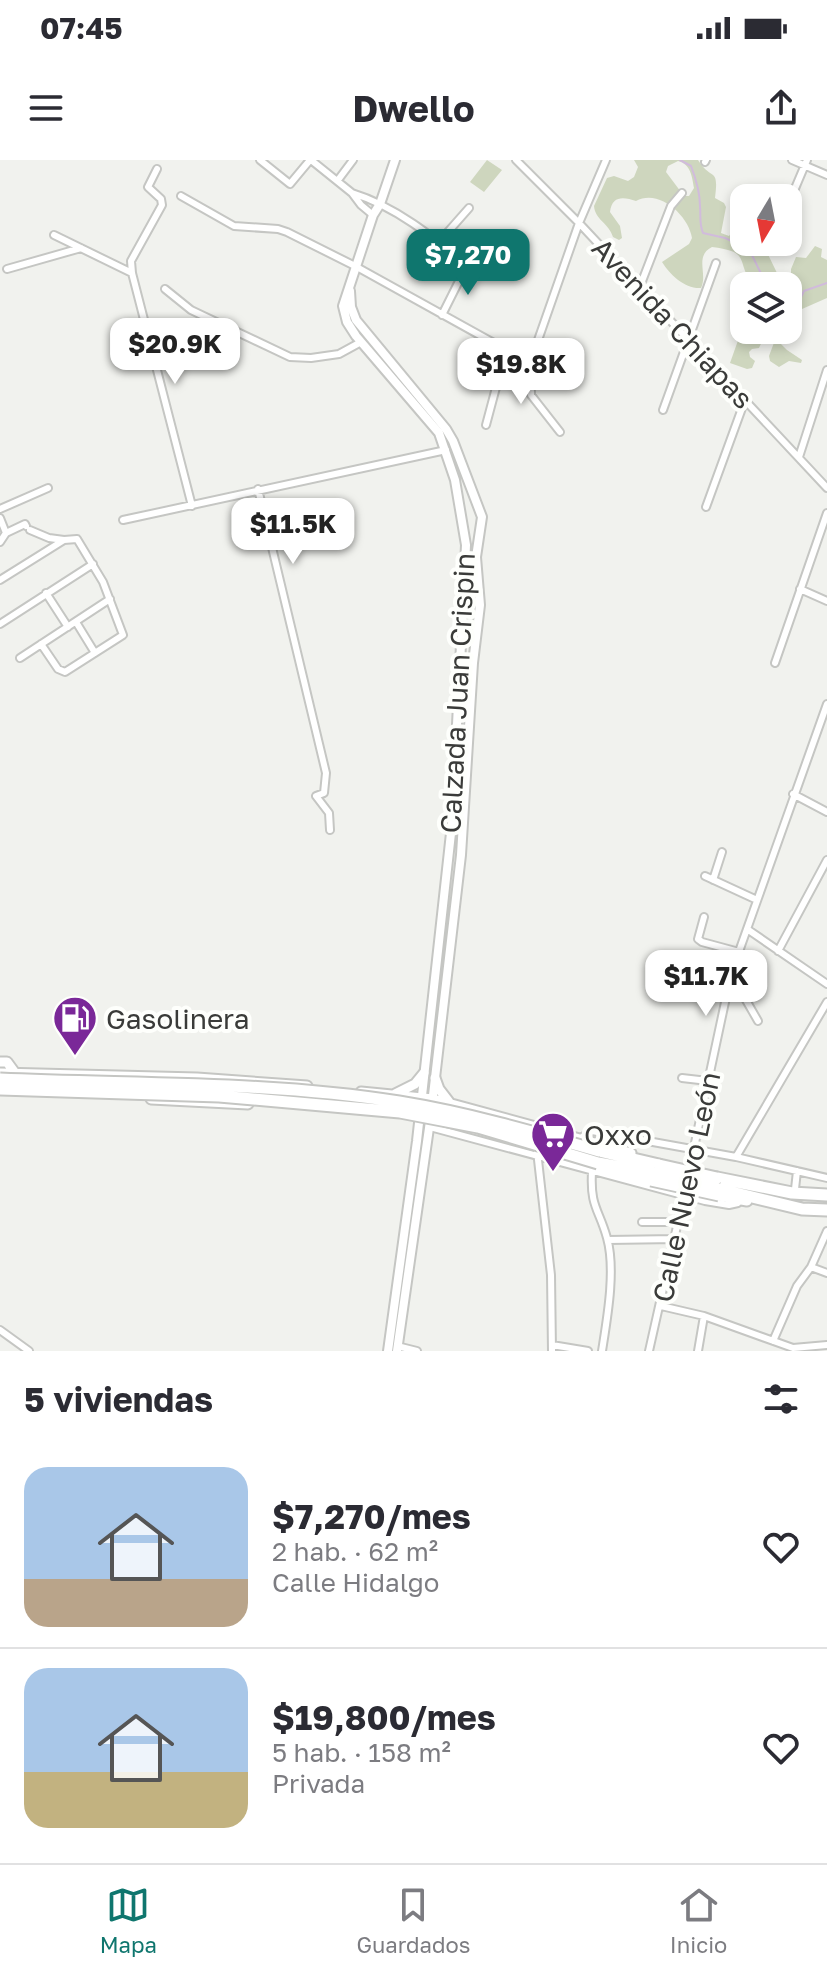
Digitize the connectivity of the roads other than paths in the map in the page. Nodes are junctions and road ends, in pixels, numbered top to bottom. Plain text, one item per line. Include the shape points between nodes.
1 (260, 160) edge
2 (310, 160) edge
3 (353, 160) edge
4 (395, 160) edge
5 (516, 160) edge
6 (606, 160) edge
7 (792, 160) edge
8 (806, 163) edge
9 (157, 169) dead end
10 (827, 175) edge
11 (338, 180) junction
12 (797, 184) edge
13 (352, 193) junction
14 (682, 193) dead end
15 (181, 196) dead end
16 (380, 204) junction
17 (469, 208) dead end
18 (373, 215) junction
19 (579, 223) junction
20 (54, 235) dead end
21 (439, 242) junction
22 (81, 248) junction
23 (716, 263) dead end
24 (355, 266) junction
25 (7, 269) dead end
26 (132, 273) junction
27 (350, 281) junction
28 (165, 289) dead end
29 (639, 289) junction
30 (442, 315) junction
31 (687, 341) junction
32 (361, 342) junction
33 (492, 342) junction
34 (506, 350) junction
35 (530, 363) junction
36 (827, 370) edge
37 (483, 372) dead end
38 (745, 400) junction
39 (663, 410) dead end
40 (486, 425) dead end
41 (560, 432) dead end
42 (446, 450) junction
43 (799, 457) junction
44 (48, 488) dead end
45 (827, 488) edge
46 (258, 489) junction
47 (192, 506) junction
48 (706, 507) dead end
49 (462, 508) junction
50 (480, 508) junction
51 (0, 509) edge
52 (827, 513) edge
53 (0, 518) edge
54 (123, 520) dead end
55 (463, 520) junction
56 (481, 520) junction
57 (6, 533) junction
58 (64, 540) junction
59 (0, 542) edge
60 (93, 564) junction
61 (0, 580) edge
62 (800, 589) junction
63 (46, 593) junction
64 (110, 599) junction
65 (827, 601) edge
66 (76, 622) junction
67 (0, 624) edge
68 (68, 627) junction
69 (41, 644) junction
70 (95, 653) junction
71 (20, 658) dead end
72 (775, 663) dead end
73 (827, 704) edge
74 (793, 794) junction
75 (827, 812) edge
76 (330, 830) dead end
77 (722, 852) dead end
78 (827, 860) edge
79 (705, 876) dead end
80 (713, 880) junction
81 (757, 900) junction
82 (704, 917) dead end
83 (747, 929) junction
84 (778, 951) junction
85 (739, 952) junction
86 (731, 974) junction
87 (827, 984) edge
88 (827, 1002) edge
89 (817, 1018) junction
90 (758, 1021) dead end
91 (827, 1024) edge
92 (0, 1062) edge
93 (0, 1073) edge
94 (15, 1073) junction
95 (424, 1073) junction
96 (435, 1078) junction
97 (682, 1078) dead end
98 (0, 1079) edge
99 (708, 1081) junction
100 (2, 1093) edge
101 (391, 1095) junction
102 (421, 1097) junction
103 (433, 1099) junction
104 (451, 1104) junction
105 (419, 1119) junction
106 (430, 1124) junction
107 (579, 1139) junction
108 (692, 1151) junction
109 (537, 1152) junction
110 (736, 1157) junction
111 (596, 1162) junction
112 (797, 1171) junction
113 (654, 1173) junction
114 (827, 1178) edge
115 (716, 1183) junction
116 (795, 1189) junction
117 (822, 1195) edge
118 (685, 1196) junction
119 (740, 1199) junction
120 (786, 1205) junction
121 (827, 1210) edge
122 (642, 1222) dead end
123 (679, 1222) junction
124 (827, 1231) edge
125 (676, 1239) junction
126 (608, 1240) junction
127 (811, 1267) junction
128 (827, 1273) edge
129 (661, 1306) junction
130 (704, 1316) junction
131 (0, 1330) edge
132 (773, 1341) junction
133 (396, 1342) edge
134 (552, 1348) edge
135 (827, 1348) edge
136 (29, 1351) edge
137 (388, 1351) edge
138 (417, 1351) edge
139 (588, 1351) edge
140 (602, 1351) edge
141 (649, 1351) edge
142 (698, 1351) edge

1 - 2 street via 290,184
2 - 11 street
3 - 11 street
4 - 16 main road, Calzada Juan Crispin
5 - 19 street, Avenida Chiapas
6 - 19 street
7 - 8 street
8 - 10 street
8 - 12 street
9 - 26 street via 148,187 162,205 131,261
11 - 13 street
13 - 16 street
13 - 18 street
14 - 29 street via 671,206
15 - 24 street via 234,226 287,232
16 - 18 main road, Calzada Juan Crispin
16 - 21 street
17 - 21 street
18 - 24 main road, Calzada Juan Crispin
19 - 29 street, Avenida Chiapas
19 - 35 street
20 - 22 street
21 - 30 street via 467,265
22 - 25 street
22 - 26 street
23 - 31 street
24 - 27 main road, Calzada Juan Crispin
24 - 30 street
26 - 47 street
27 - 32 main road, Calzada Juan Crispin via 343,306
27 - 50 main road, Calzada Juan Crispin via 356,320 446,429
28 - 32 street via 191,310 290,357 339,354
29 - 31 street, Avenida Chiapas
30 - 33 street
31 - 38 street, Avenida Chiapas
31 - 39 street
32 - 42 main road, Calzada Juan Crispin via 439,433
33 - 34 street
33 - 37 street
34 - 35 street
34 - 40 street
35 - 41 street via 531,395
36 - 43 street
38 - 43 street, Avenida Chiapas
38 - 48 street
42 - 46 street
42 - 49 main road, Calzada Juan Crispin
43 - 45 street, Avenida Chiapas
44 - 51 street
46 - 47 street
46 - 76 street via 326,773 324,793 316,796 329,813
47 - 54 street
49 - 50 main road via 471,503
49 - 55 main road, Calzada Juan Crispin
50 - 56 main road, Calzada Juan Crispin
52 - 62 street
53 - 57 street
55 - 56 main road
55 - 95 main road, Calzada Juan Crispin via 466,567 452,824
56 - 96 main road, Calzada Juan Crispin via 476,568 480,605 461,855
57 - 58 street via 27,527
57 - 59 street
58 - 60 street via 77,539
58 - 61 street
60 - 63 street
60 - 64 street
62 - 65 street
62 - 72 street
63 - 67 street
63 - 68 street
64 - 66 street
64 - 70 street via 123,635
66 - 68 street
66 - 70 street
68 - 69 street
69 - 70 street via 62,672
69 - 71 street
73 - 74 street, Calle Nuevo León
74 - 75 street
74 - 81 street, Calle Nuevo León
77 - 80 street
78 - 84 street
79 - 80 street
80 - 81 street
81 - 83 street, Calle Nuevo León
82 - 85 street via 698,939
83 - 84 street
83 - 85 street, Calle Nuevo León
84 - 87 street
85 - 86 street, Calle Nuevo León
86 - 90 street
86 - 99 street, Calle Nuevo León
88 - 89 street
89 - 91 street
89 - 110 street
92 - 94 main road via 7,1062
93 - 94 main road
94 - 101 main road, bridge via 230,1080
95 - 101 main road via 415,1084
95 - 102 main road, Calzada Juan Crispin
96 - 103 main road, Calzada Juan Crispin
96 - 104 main road
97 - 99 street
98 - 111 highway, bridge via 236,1087 396,1102 464,1114
99 - 108 street, Calle Nuevo León
100 - 105 main road, bridge via 253,1104
100 - 111 highway, bridge via 219,1096 400,1112 478,1127
101 - 102 main road
102 - 103 main road
102 - 105 main road, Calzada Juan Crispin
103 - 104 main road
103 - 106 main road, Calzada Juan Crispin
104 - 107 main road
105 - 106 main road
105 - 133 main road, Calzada Juan Crispin
106 - 109 main road
106 - 133 main road, Calzada Juan Crispin
107 - 108 street via 592,1131
107 - 115 main road, bridge via 673,1163
108 - 110 street
108 - 118 street, Calle Nuevo León
109 - 111 street
109 - 113 main road
109 - 134 street via 551,1275
110 - 112 street
111 - 113 highway
111 - 118 street
111 - 126 street via 593,1206
112 - 114 street
112 - 116 street
113 - 115 highway, bridge
113 - 115 main road, bridge
115 - 116 main road
115 - 117 highway
115 - 119 main road
115 - 120 highway
116 - 117 main road
118 - 119 street via 729,1205
118 - 123 street, Calle Nuevo León
119 - 120 main road
120 - 121 highway
122 - 123 street
123 - 125 street, Calle Nuevo León
124 - 127 street
125 - 126 street
125 - 129 street, Calle Nuevo León
126 - 140 street via 610,1298
127 - 128 street
127 - 132 street
129 - 130 street
129 - 141 street, Calle Nuevo León
130 - 132 street
130 - 142 street
131 - 136 street
132 - 135 street via 793,1348
133 - 137 main road
133 - 138 street
134 - 139 street

